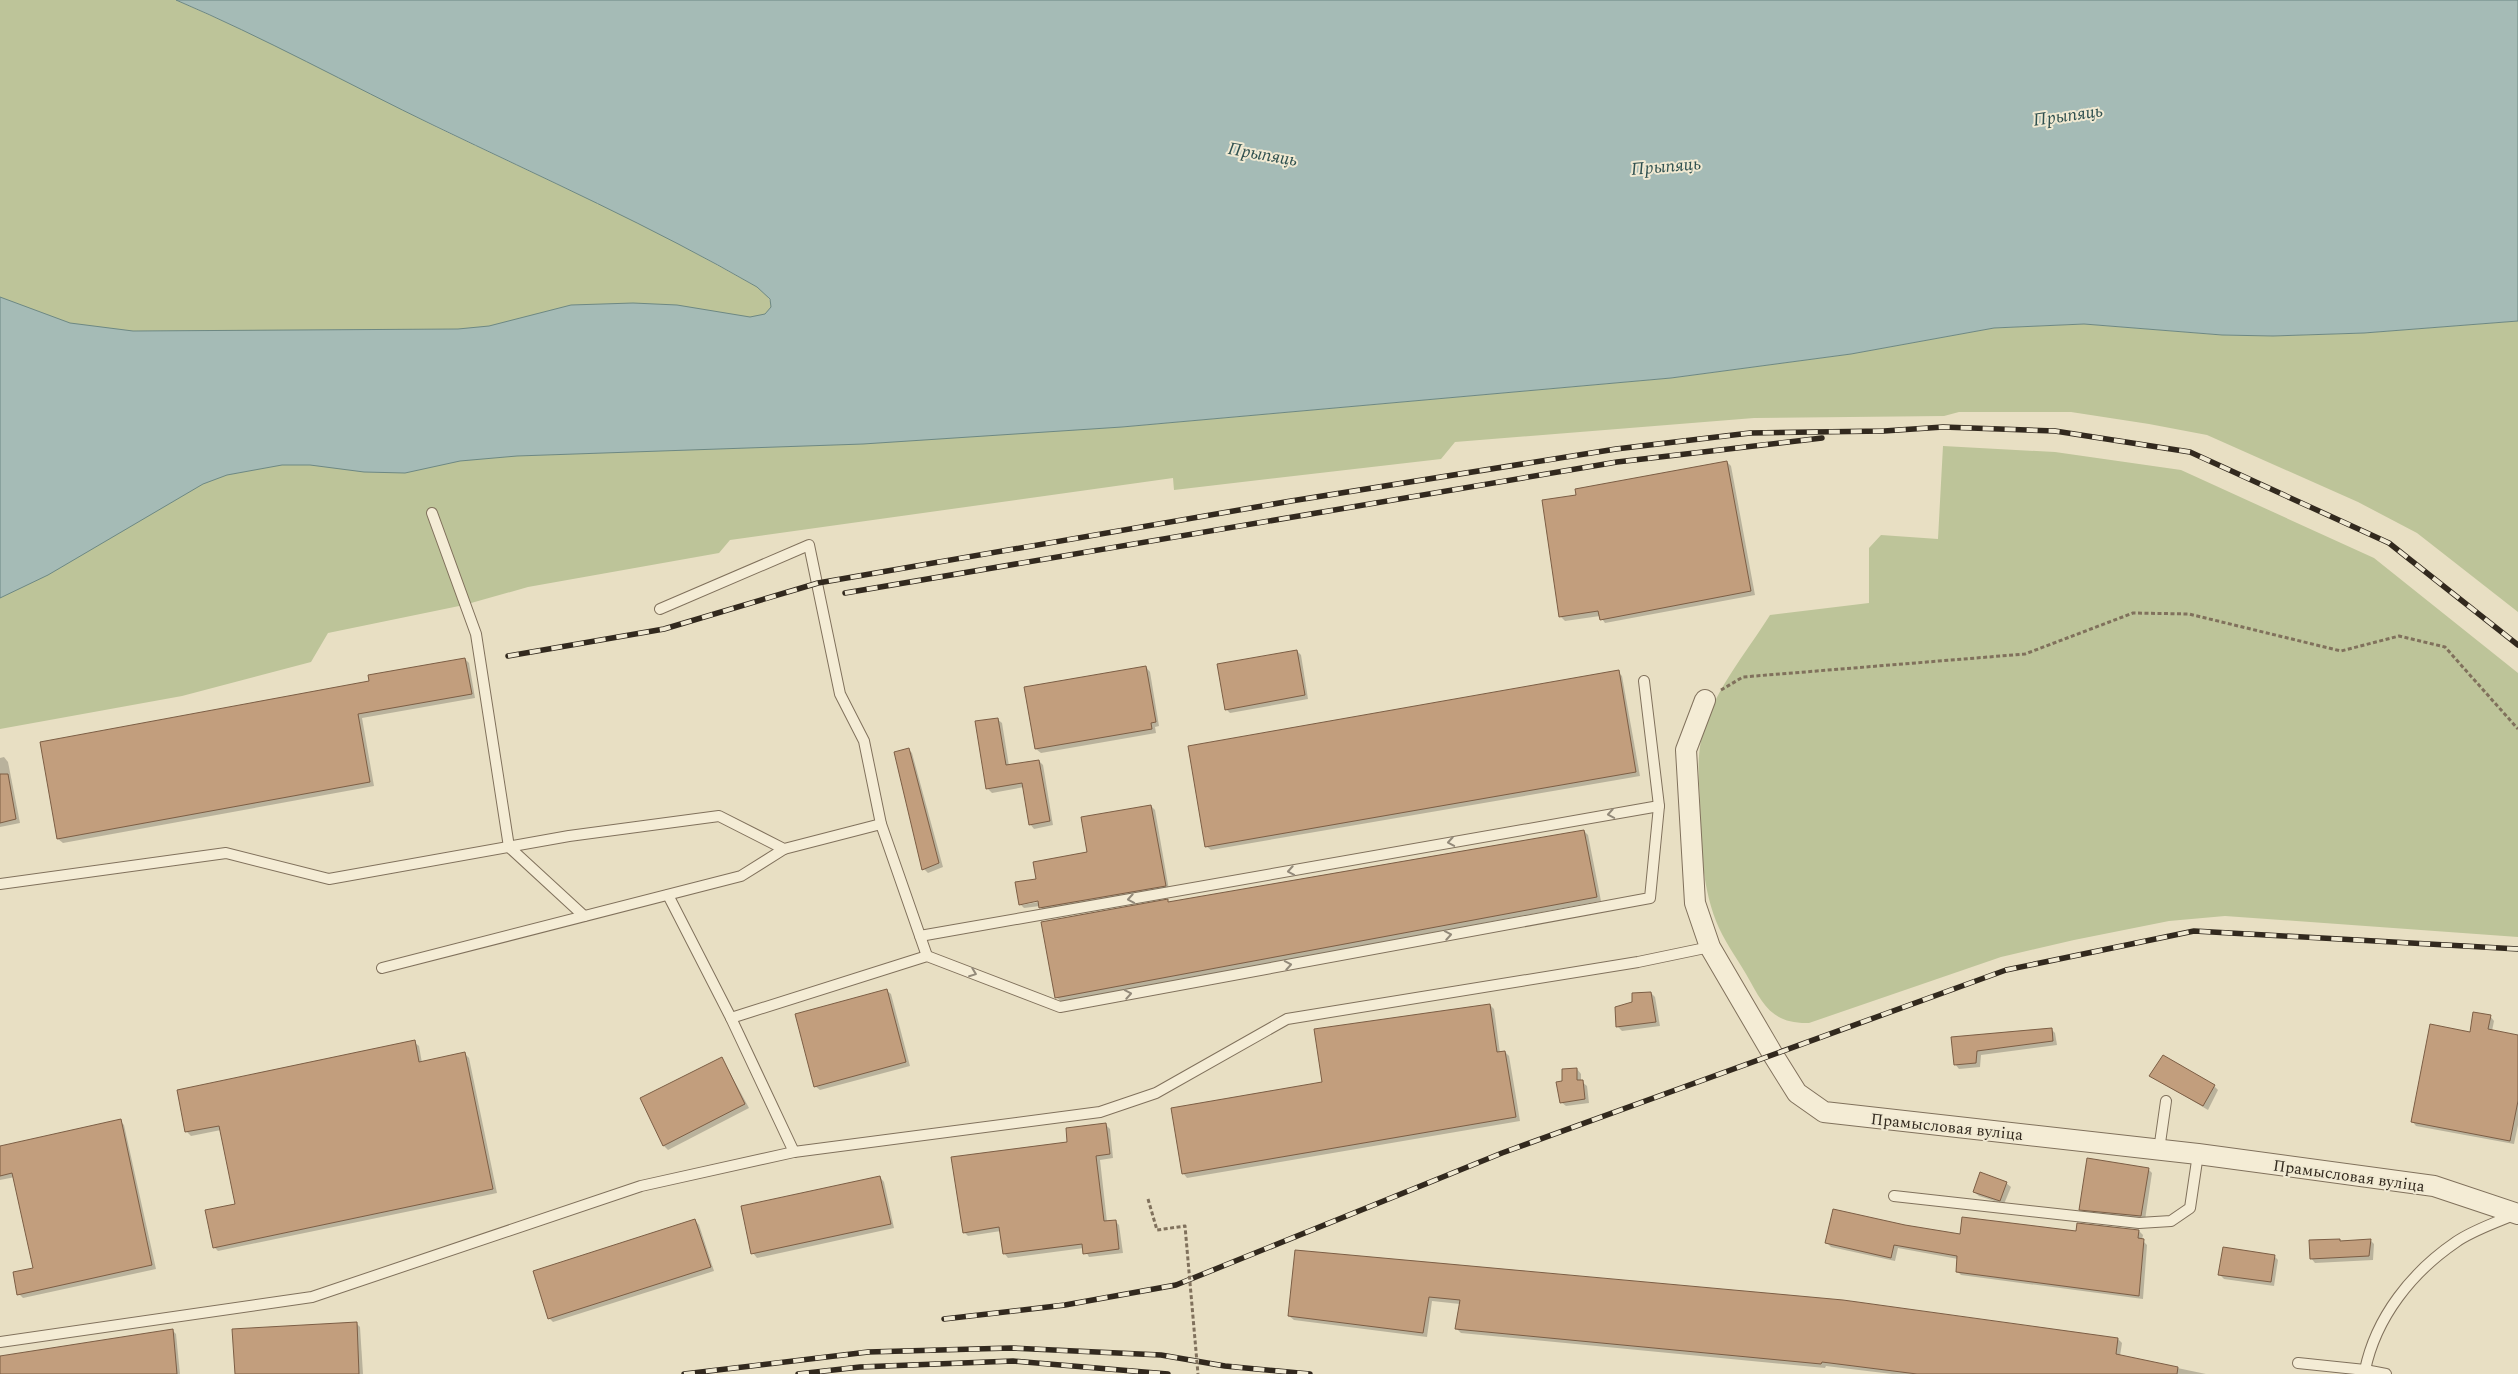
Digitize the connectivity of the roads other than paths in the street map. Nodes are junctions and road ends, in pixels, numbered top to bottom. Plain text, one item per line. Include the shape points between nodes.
1 (432, 513) dead end
2 (660, 609) dead end
3 (1644, 680) dead end
4 (1705, 700) road end
5 (1659, 806) junction
6 (881, 824) junction
7 (510, 847) junction
8 (784, 849) junction
9 (0, 884) edge
10 (668, 895) junction
11 (584, 916) junction
12 (920, 936) junction
13 (1710, 947) junction
14 (928, 956) junction
15 (382, 968) dead end
16 (731, 1018) junction
17 (2166, 1101) dead end
18 (2159, 1150) junction
19 (794, 1152) junction
20 (2198, 1154) junction
21 (1894, 1196) dead end
22 (2517, 1214) edge
23 (0, 1342) edge
24 (2298, 1363) dead end
25 (2365, 1370) junction
26 (2386, 1374) edge

1 - 7 lane via 476,634
2 - 6 lane via 809,545 840,694 864,741
3 - 5 lane
4 - 13 street, Прамысловая вуліца via 1686,750 1695,903
5 -> 12 lane
14 -> 5 lane via 1060,1007 1650,898
6 - 8 lane
6 - 12 lane
7 - 8 lane via 719,816
7 - 9 lane via 329,879 226,853
7 - 11 lane
8 - 10 lane via 741,876
10 - 11 lane
10 - 16 lane
11 - 15 lane
12 - 14 lane
13 - 18 street, Прамысловая вуліца via 1797,1093 1824,1112
13 - 19 lane via 1638,962 1287,1019 1156,1093 1100,1112
14 - 16 lane
16 - 19 lane
17 - 18 lane
18 - 20 street, Прамысловая вуліца
19 - 23 lane via 641,1186 312,1297
20 - 21 lane via 2190,1208 2171,1221 2140,1223
20 - 22 street, Прамысловая вуліца via 2434,1186
22 - 25 lane via 2457,1240 2420,1270 2384,1320 2370,1346
24 - 25 lane
25 - 26 lane

